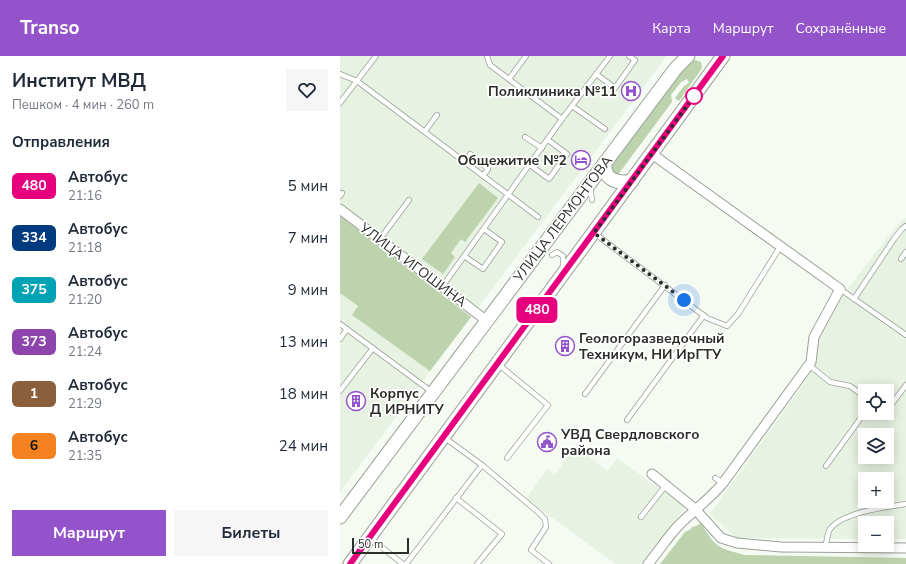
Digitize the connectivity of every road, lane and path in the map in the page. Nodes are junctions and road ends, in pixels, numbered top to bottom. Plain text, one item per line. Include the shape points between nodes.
1 (376, 56) edge
2 (487, 56) edge
3 (526, 56) edge
4 (610, 56) edge
5 (629, 56) edge
6 (685, 56) edge
7 (688, 56) edge
8 (723, 56) edge
9 (676, 68) junction
10 (340, 74) edge
11 (596, 74) junction
12 (509, 79) junction
13 (357, 81) junction
14 (340, 103) edge
15 (572, 106) junction
16 (436, 115) dead end
17 (562, 119) junction
18 (605, 129) dead end
19 (424, 131) junction
20 (525, 137) dead end
21 (548, 140) junction
22 (542, 148) junction
23 (470, 154) dead end
24 (652, 154) junction
25 (605, 163) junction
26 (530, 164) junction
27 (483, 176) junction
28 (632, 181) junction
29 (590, 183) junction
30 (508, 195) junction
31 (409, 200) dead end
32 (592, 200) dead end
33 (340, 209) edge
34 (538, 217) dead end
35 (906, 222) edge
36 (904, 227) edge
37 (484, 229) junction
38 (594, 233) junction
39 (380, 239) junction
40 (780, 246) junction
41 (906, 252) edge
42 (552, 255) dead end
43 (464, 256) junction
44 (902, 259) dead end
45 (563, 275) junction
46 (665, 285) junction
47 (442, 287) junction
48 (840, 289) junction
49 (854, 299) junction
50 (704, 315) junction
51 (487, 321) junction
52 (340, 324) edge
53 (347, 329) junction
54 (906, 335) edge
55 (340, 339) edge
56 (373, 348) junction
57 (497, 364) junction
58 (809, 365) junction
59 (906, 385) edge
60 (340, 391) edge
61 (433, 392) junction
62 (858, 392) edge
63 (585, 394) dead end
64 (894, 401) edge
65 (627, 420) dead end
66 (859, 420) edge
67 (444, 437) junction
68 (508, 458) dead end
69 (482, 465) junction
70 (826, 466) dead end
71 (652, 474) dead end
72 (666, 485) junction
73 (456, 498) junction
74 (906, 504) edge
75 (695, 509) junction
76 (641, 517) dead end
77 (340, 518) edge
78 (369, 538) junction
79 (825, 547) junction
80 (906, 548) edge
81 (350, 564) edge
82 (404, 564) edge
83 (478, 564) edge
84 (549, 564) edge
85 (648, 564) edge

1 - 13 lane
2 - 12 lane via 490,64
3 - 12 lane
4 - 11 lane
5 - 11 lane via 635,60 615,88
6 - 9 main road
7 - 9 main road, УЛИЦА ЛЕРМОНТОВА
8 - 24 main road
9 - 25 main road, УЛИЦА ЛЕРМОНТОВА
10 - 13 lane
11 - 15 lane
12 - 17 lane
13 - 14 lane
13 - 19 lane
15 - 17 lane
15 - 18 lane
16 - 19 lane
17 - 21 lane
19 - 27 lane
20 - 22 lane
21 - 22 lane
21 - 26 lane via 567,154 549,179
22 - 26 lane
23 - 27 lane via 488,169
24 - 28 main road
24 - 40 street
25 - 28 main road via 604,168 613,180 624,183
25 - 29 main road, УЛИЦА ЛЕРМОНТОВА
26 - 30 lane
27 - 30 lane
28 - 38 main road
29 - 32 lane
29 - 51 main road, УЛИЦА ЛЕРМОНТОВА
30 - 34 lane
30 - 37 lane
31 - 39 lane
33 - 39 street, УЛИЦА ИГОШИНА
35 - 36 lane
36 - 49 lane
37 - 43 lane
37 - 43 lane via 502,242 483,269
38 - 45 main road
38 - 46 lane
39 - 47 street, УЛИЦА ИГОШИНА
40 - 48 street
40 - 50 lane via 730,324 727,326
41 - 44 lane
42 - 45 lane via 557,252 563,256
43 - 47 lane
45 - 57 main road
46 - 50 lane
46 - 63 lane
47 - 51 street, УЛИЦА ИГОШИНА
48 - 49 lane
48 - 58 street via 814,337
49 - 54 lane
50 - 65 lane
51 - 61 main road, УЛИЦА ЛЕРМОНТОВА
52 - 53 lane
53 - 55 lane
53 - 56 lane
56 - 60 lane
56 - 61 lane
57 - 67 main road
57 - 68 lane via 548,405
58 - 62 lane via 830,382 850,386
58 - 75 street via 719,481 714,494
59 - 64 lane
61 - 77 main road, УЛИЦА ЛЕРМОНТОВА
66 - 70 lane
67 - 69 lane
67 - 78 main road
69 - 73 lane
69 - 84 lane via 545,519 546,527 531,550
71 - 72 street
72 - 75 street
72 - 76 lane
73 - 82 lane
73 - 83 lane via 502,534
74 - 79 lane via 864,511 838,522 830,530
75 - 79 street via 721,538 737,543
75 - 85 street
78 - 81 main road
78 - 82 lane
79 - 80 street

